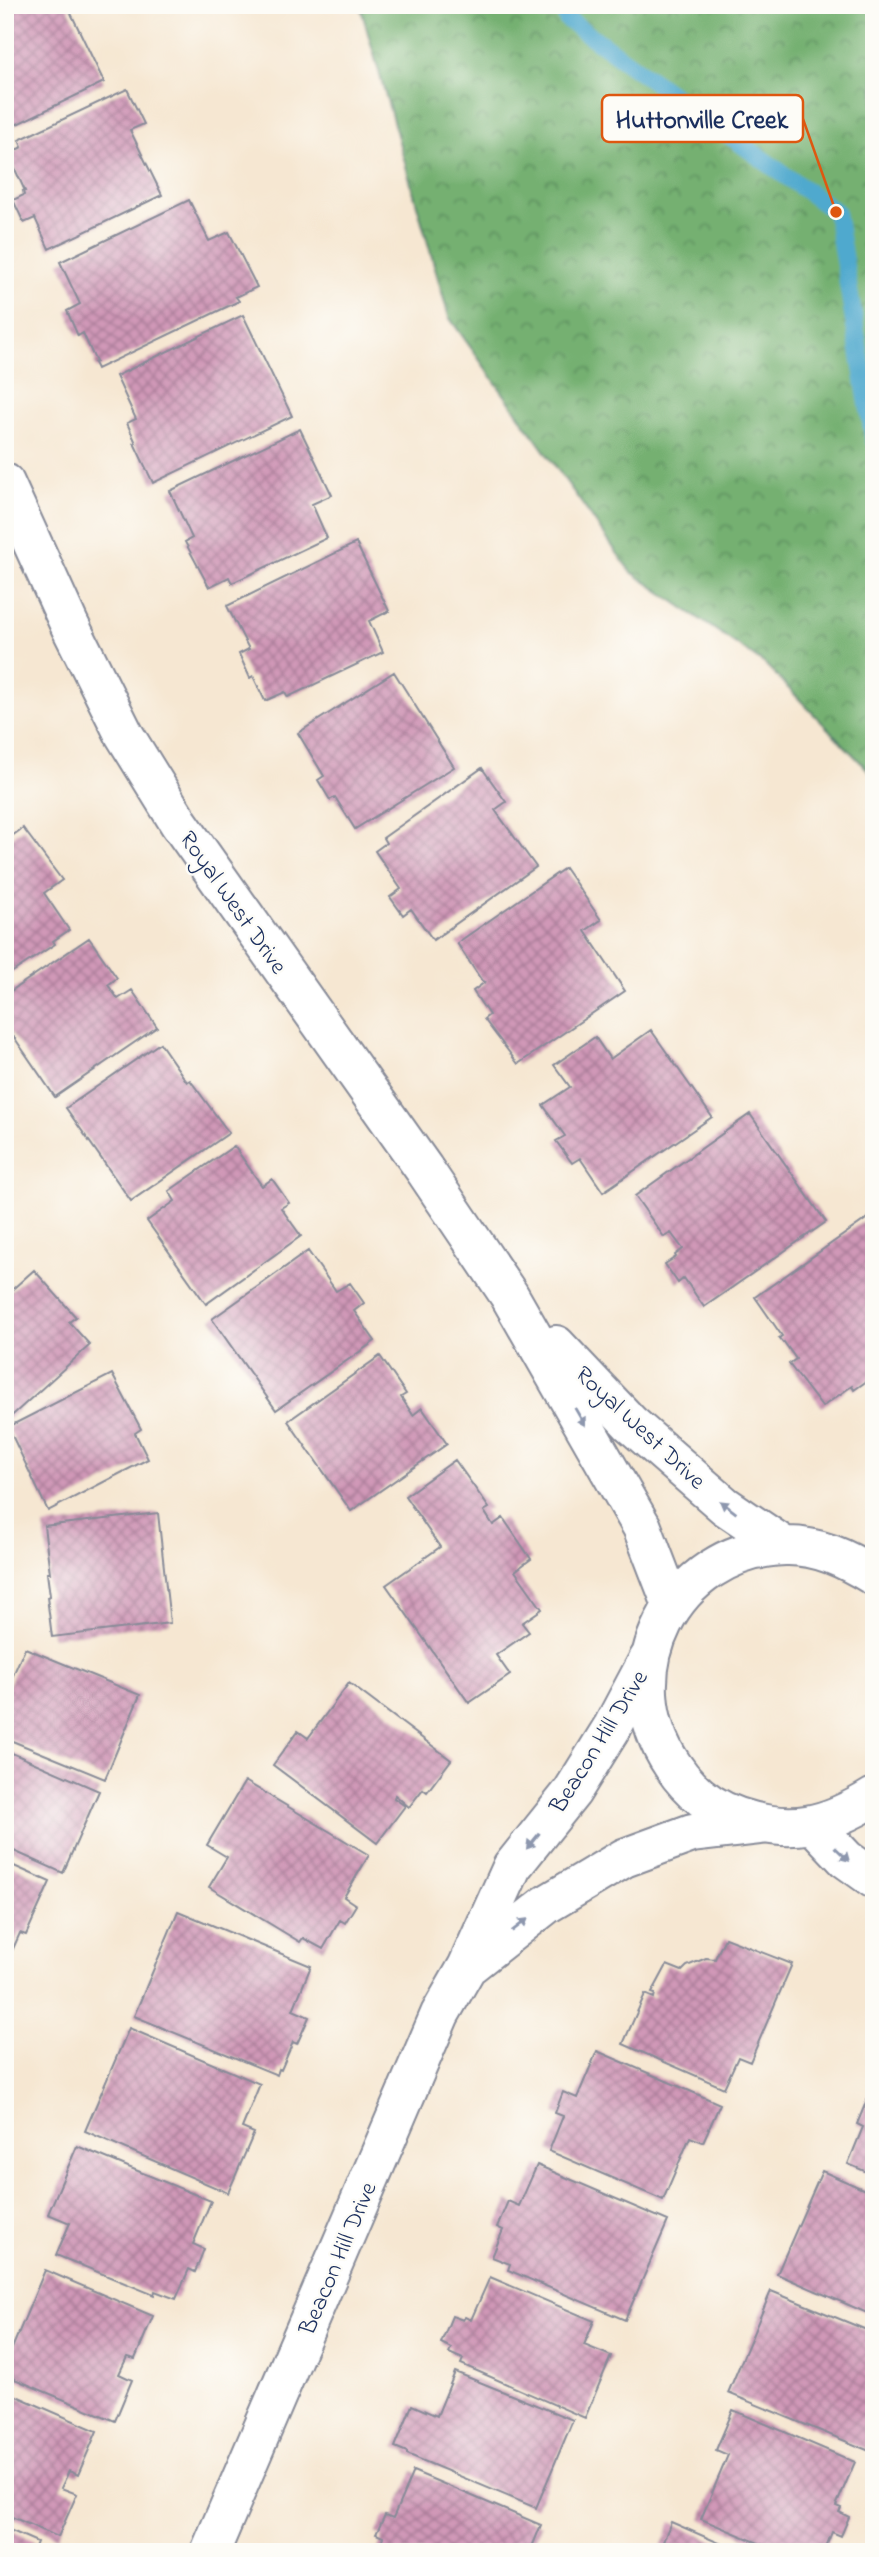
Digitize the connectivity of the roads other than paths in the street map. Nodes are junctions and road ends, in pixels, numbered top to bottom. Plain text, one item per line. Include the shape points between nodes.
1 (8, 496) edge
2 (509, 1295) junction
3 (784, 1546) junction
4 (857, 1555) edge
5 (874, 1576) edge
6 (672, 1605) junction
7 (648, 1660) junction
8 (874, 1797) edge
9 (761, 1825) junction
10 (814, 1825) junction
11 (874, 1879) edge
12 (467, 1967) junction
13 (210, 2552) edge

1 - 2 street, Royal West Drive via 124,734 179,823
3 -> 2 street, Royal West Drive via 726,1506 630,1423
2 -> 6 street, Royal West Drive via 642,1527
3 - 4 street
3 - 6 street via 741,1554 702,1574
4 - 5 street
6 - 7 street
7 - 9 street via 647,1704 659,1747 684,1783 719,1811
7 -> 12 street, Beacon Hill Drive via 572,1792 512,1867
8 - 10 street via 849,1813
9 - 10 street
12 -> 9 street, Beacon Hill Drive via 547,1904 624,1858 692,1833
10 -> 11 street via 846,1859
12 - 13 street, Beacon Hill Drive via 440,2014

